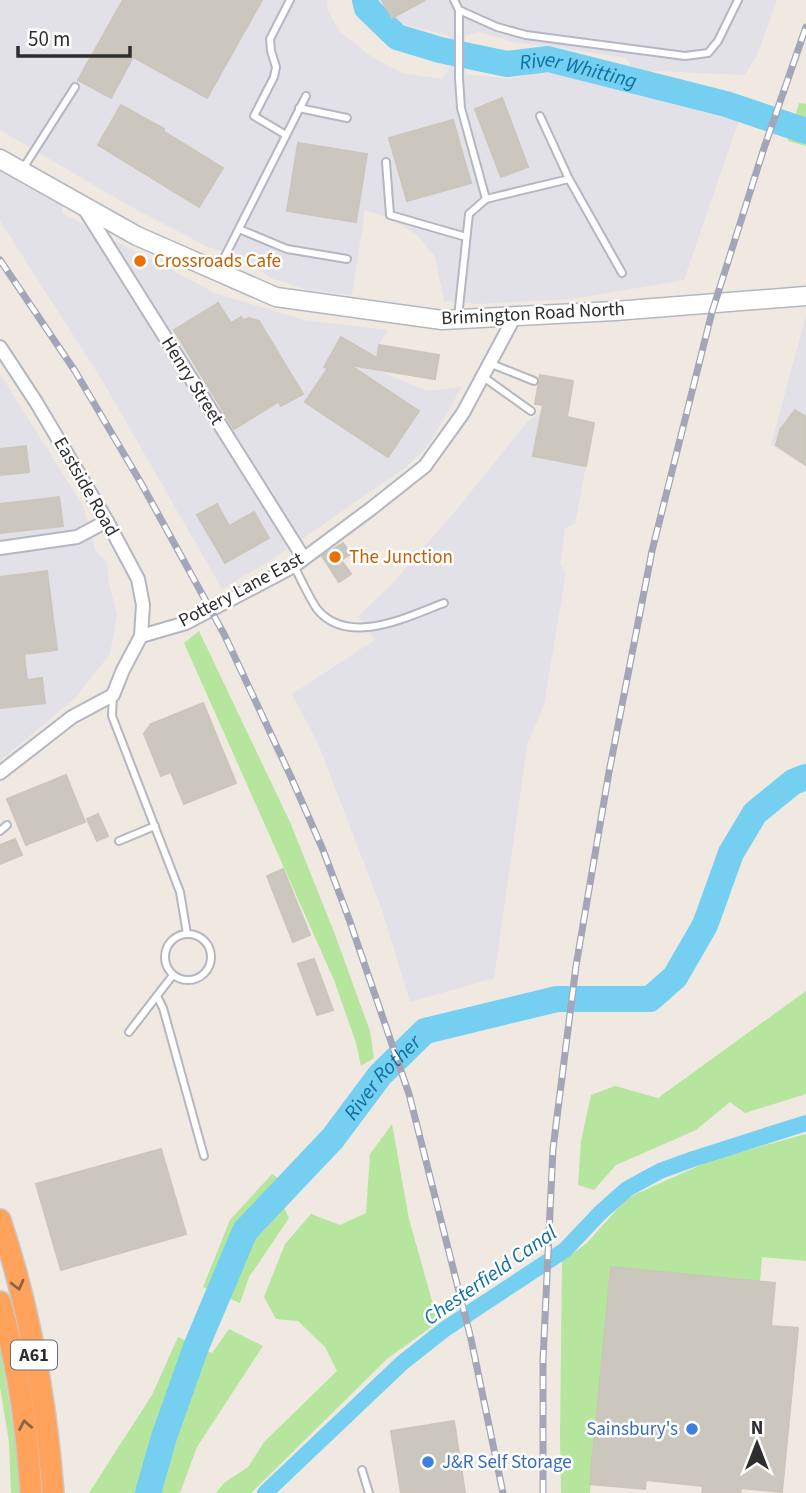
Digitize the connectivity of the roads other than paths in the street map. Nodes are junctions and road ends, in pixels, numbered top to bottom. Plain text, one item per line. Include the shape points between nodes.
1 (290, 0) edge
2 (454, 0) edge
3 (738, 0) edge
4 (459, 10) junction
5 (75, 87) dead end
6 (306, 96) dead end
7 (299, 108) junction
8 (540, 116) dead end
9 (347, 118) dead end
10 (286, 135) junction
11 (0, 159) edge
12 (386, 162) dead end
13 (21, 172) junction
14 (569, 178) junction
15 (486, 199) junction
16 (82, 205) junction
17 (239, 229) junction
18 (466, 237) junction
19 (347, 259) dead end
20 (218, 272) junction
21 (622, 273) dead end
22 (806, 296) edge
23 (515, 316) junction
24 (458, 319) junction
25 (0, 347) edge
26 (489, 363) junction
27 (482, 376) junction
28 (534, 381) dead end
29 (531, 411) dead end
30 (107, 520) junction
31 (0, 548) edge
32 (298, 562) junction
33 (444, 603) dead end
34 (141, 636) junction
35 (113, 695) junction
36 (0, 774) edge
37 (7, 825) dead end
38 (155, 826) junction
39 (0, 831) edge
40 (119, 841) dead end
41 (187, 934) junction
42 (173, 975) junction
43 (156, 996) junction
44 (129, 1032) dead end
45 (204, 1156) dead end
46 (0, 1220) edge
47 (0, 1302) edge
48 (362, 1470) dead end
49 (32, 1493) edge
50 (53, 1493) edge
51 (369, 1493) edge

1 - 10 lane via 270,39 274,78 254,116
2 - 4 lane
3 - 4 lane via 708,53 685,56 526,35
4 - 15 lane via 461,108
5 - 13 lane
6 - 7 lane
7 - 9 lane
7 - 10 lane
8 - 14 lane
10 - 17 lane
11 - 13 main road, Brimington Road North
12 - 18 lane via 390,215
13 - 16 main road, Brimington Road North
14 - 15 lane
14 - 21 lane
15 - 18 lane via 469,214
16 - 20 main road, Brimington Road North via 137,236
16 - 32 street, Henry Street
17 - 19 lane via 287,249
17 - 20 lane
18 - 24 lane
20 - 24 main road, Brimington Road North via 276,297
22 - 23 main road, Brimington Road North
23 - 24 main road, Brimington Road North
23 - 26 street, Pottery Lane East
25 - 30 street, Eastside Road
26 - 27 street, Pottery Lane East
26 - 28 lane
27 - 29 lane
27 - 32 street, Pottery Lane East via 463,413 425,466
30 - 31 street via 77,537
30 - 34 street, Eastside Road via 138,579 143,605
32 - 33 lane via 318,609 338,626 366,627
32 - 34 street, Pottery Lane East via 186,623
34 - 35 street
35 - 36 street via 72,718
35 - 38 lane via 112,716
37 - 39 lane
38 - 40 lane
38 - 41 lane via 180,892
41 - 42 lane via 177,936 165,951 166,967
41 - 42 lane via 207,944 211,960 196,979
42 - 43 lane
43 - 44 lane
43 - 45 lane
46 -> 50 highway, A61 via 33,1351 46,1418
49 -> 47 highway, A61 via 29,1447
48 - 51 lane

